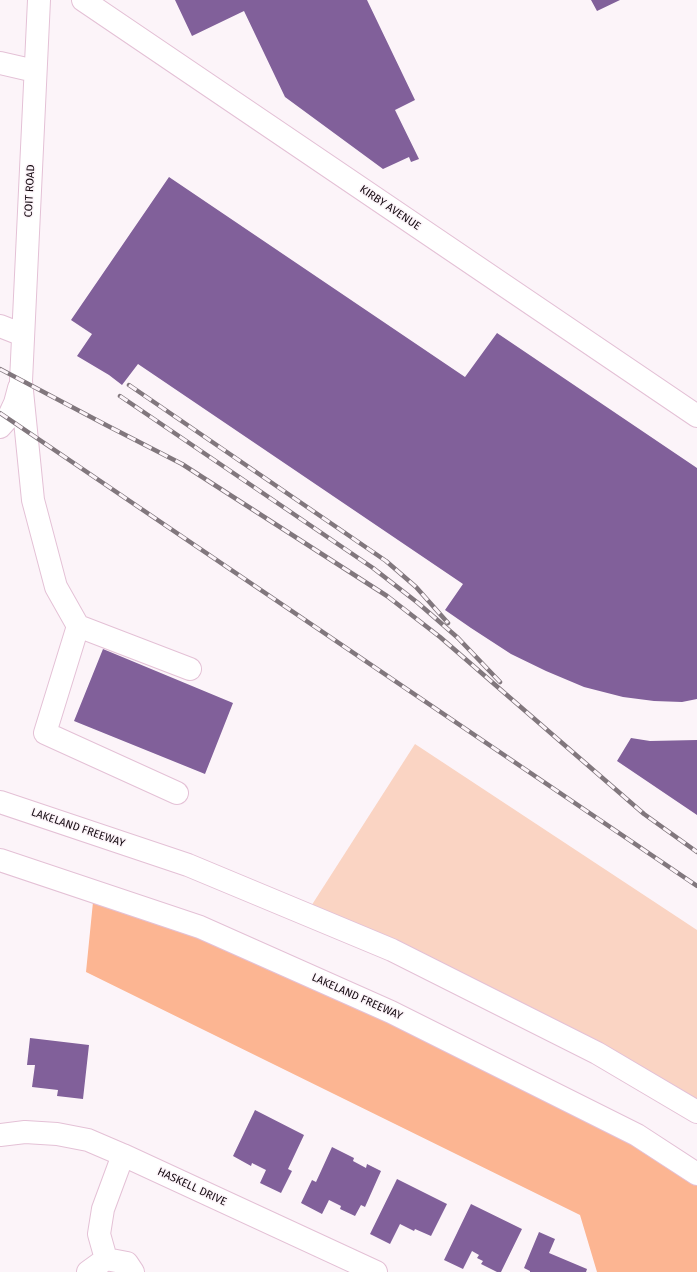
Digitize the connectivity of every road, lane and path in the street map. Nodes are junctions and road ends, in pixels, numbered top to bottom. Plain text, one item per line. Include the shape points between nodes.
1 (39, 0) edge
2 (83, 0) edge
3 (0, 63) edge
4 (35, 71) junction
5 (0, 326) edge
6 (23, 335) junction
7 (21, 381) junction
8 (697, 416) edge
9 (0, 427) edge
10 (78, 626) junction
11 (190, 669) dead end
12 (177, 793) dead end
13 (0, 802) edge
14 (0, 860) edge
15 (697, 1112) edge
16 (0, 1135) edge
17 (123, 1155) junction
18 (697, 1174) edge
19 (106, 1259) junction
20 (88, 1272) edge
21 (133, 1272) edge
22 (376, 1272) edge

1 - 4 main road, COIT ROAD
2 - 8 main road, KIRBY AVENUE
3 - 4 main road
4 - 6 main road, COIT ROAD
5 - 6 main road
6 - 7 main road, COIT ROAD
7 - 9 main road via 15,403 8,418
7 - 10 main road via 33,500 56,588
10 - 11 main road
10 - 12 main road via 45,733
13 - 15 main road, LAKELAND FREEWAY via 188,865 392,950 597,1053
14 - 18 main road, LAKELAND FREEWAY via 200,927 391,1012 637,1135
16 - 17 main road, HASKELL DRIVE via 26,1132 57,1134 88,1140
17 - 19 main road via 98,1234
17 - 22 main road, HASKELL DRIVE
19 - 20 main road
19 - 21 main road via 127,1263

